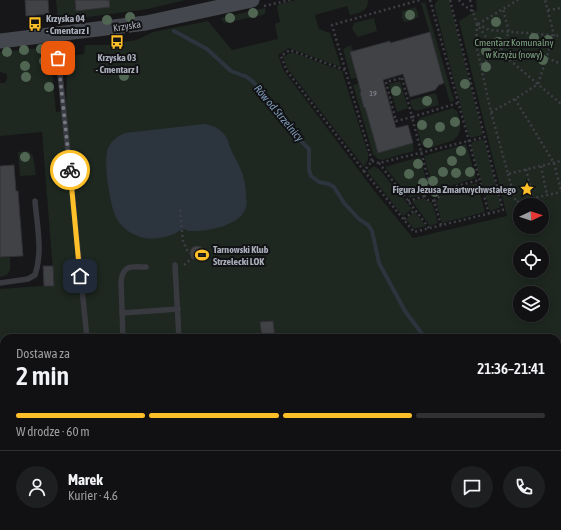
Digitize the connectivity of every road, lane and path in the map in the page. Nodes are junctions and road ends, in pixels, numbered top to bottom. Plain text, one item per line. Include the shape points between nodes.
1 (252, 0) edge
2 (420, 0) edge
3 (430, 0) edge
4 (450, 0) edge
5 (459, 0) edge
6 (470, 0) edge
7 (518, 0) edge
8 (545, 0) edge
9 (561, 8) edge
10 (503, 9) junction
11 (548, 10) junction
12 (473, 12) junction
13 (477, 24) junction
14 (509, 32) junction
15 (56, 35) junction
16 (554, 35) junction
17 (561, 36) edge
18 (0, 41) edge
19 (500, 52) junction
20 (546, 58) junction
21 (480, 64) junction
22 (561, 64) edge
23 (345, 70) junction
24 (538, 84) junction
25 (515, 99) junction
26 (458, 103) junction
27 (561, 104) edge
28 (490, 112) junction
29 (412, 117) junction
30 (485, 137) junction
31 (468, 140) junction
32 (421, 152) junction
33 (372, 161) junction
34 (561, 161) edge
35 (379, 163) junction
36 (554, 163) junction
37 (541, 166) junction
38 (526, 169) junction
39 (364, 171) junction
40 (508, 174) junction
41 (479, 180) junction
42 (430, 186) junction
43 (439, 191) junction
44 (561, 191) edge
45 (547, 195) junction
46 (425, 196) junction
47 (515, 198) edge
48 (533, 198) edge
49 (536, 198) edge
50 (35, 201) dead end
51 (408, 201) junction
52 (434, 201) junction
53 (180, 210) dead end
54 (415, 210) junction
55 (489, 214) junction
56 (404, 219) junction
57 (441, 225) junction
58 (429, 228) junction
59 (192, 258) dead end
60 (175, 265) dead end
61 (146, 267) dead end
62 (0, 283) edge
63 (178, 309) junction
64 (122, 313) junction
65 (87, 334) edge
66 (123, 334) edge
67 (179, 334) edge

1 - 15 street, Krzyska via 146,23
2 - 23 path via 332,25
3 - 26 path
4 - 30 path
5 - 12 path
6 - 12 path
7 - 10 path
8 - 11 path
9 - 11 path
10 - 13 path
10 - 14 path
11 - 16 path
12 - 13 path
13 - 14 path via 489,30
13 - 19 path via 490,43
13 - 21 path via 476,44
14 - 16 path
14 - 19 path
15 - 18 street, Krzyska
15 - 65 lane
16 - 17 path
16 - 20 path
19 - 21 path
19 - 24 path
20 - 22 path
20 - 24 path
21 - 28 path
23 - 33 path
23 - 39 path via 290,50 281,56 288,71
24 - 25 path
24 - 27 path
25 - 28 path
25 - 36 path
26 - 29 path
26 - 31 path
28 - 40 path
29 - 29 path via 402,78 386,82 396,121
29 - 32 path
30 - 31 path
30 - 55 path via 503,210
31 - 32 path
31 - 41 path
32 - 35 path
32 - 42 path
33 - 35 path
33 - 39 path
34 - 36 path
35 - 51 path
36 - 37 path
36 - 44 path
37 - 38 path
37 - 45 path
38 - 40 path
38 - 48 path
39 - 56 path
40 - 47 path
41 - 43 path
41 - 55 path
42 - 43 path via 435,186
42 - 46 path via 426,189
43 - 52 path via 439,196
44 - 45 path
45 - 49 path
46 - 51 path
46 - 52 path via 428,200
50 - 62 lane via 39,253 36,275 28,279
51 - 54 path
52 - 57 path
53 - 59 path via 184,241
54 - 56 path
54 - 58 path
55 - 57 path
56 - 58 path via 414,232
57 - 58 path
60 - 63 lane
61 - 64 lane via 129,267 123,271 120,281
63 - 64 lane
63 - 67 lane
64 - 66 lane

